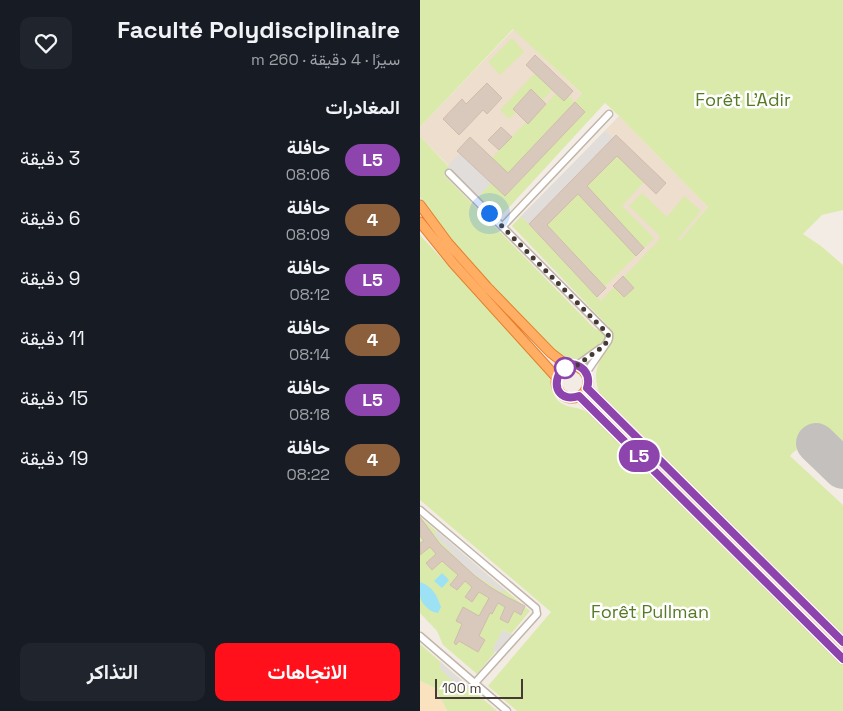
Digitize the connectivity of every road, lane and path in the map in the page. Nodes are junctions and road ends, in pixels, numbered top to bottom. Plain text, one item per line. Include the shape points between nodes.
1 (610, 114) dead end
2 (449, 173) dead end
3 (420, 205) edge
4 (420, 222) edge
5 (503, 226) junction
6 (604, 346) junction
7 (572, 366) junction
8 (586, 373) junction
9 (557, 378) junction
10 (587, 388) junction
11 (579, 396) junction
12 (420, 510) edge
13 (420, 636) edge
14 (843, 642) edge
15 (843, 659) edge
16 (475, 683) junction
17 (507, 711) edge

1 - 5 street
2 - 5 street
3 - 7 highway via 487,287 551,353
4 - 9 highway
5 - 6 street via 606,330 609,338
6 - 7 street
6 - 8 street
7 - 8 highway
7 - 9 highway via 563,369
8 - 10 highway
9 - 11 highway via 556,384 562,394 574,398
10 - 11 highway
10 - 14 highway
11 - 15 highway
12 - 16 street via 536,608 537,614
13 - 16 street
16 - 17 street

